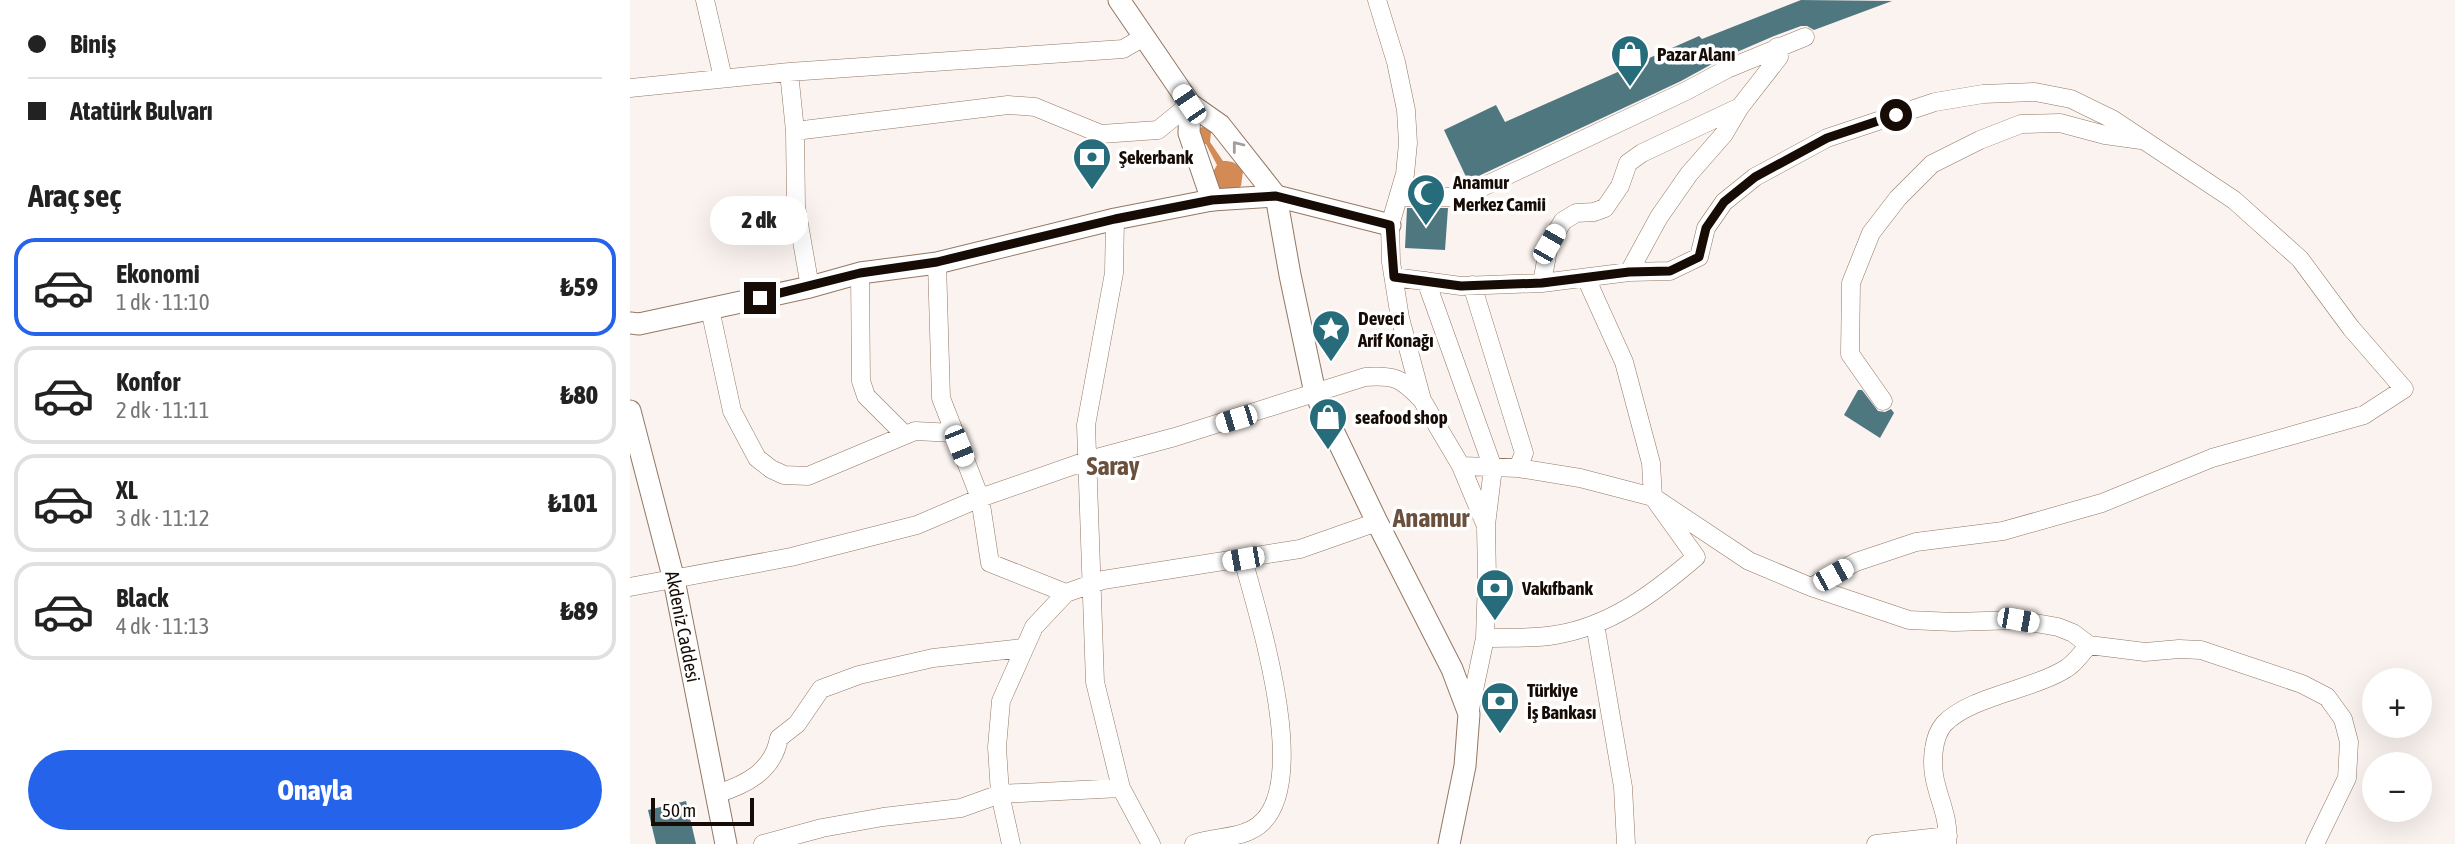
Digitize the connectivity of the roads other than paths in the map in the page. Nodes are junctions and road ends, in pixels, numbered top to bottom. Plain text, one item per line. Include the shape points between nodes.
1 (705, 0) edge
2 (1119, 0) edge
3 (1377, 0) edge
4 (1144, 37) junction
5 (1805, 37) dead end
6 (1777, 47) junction
7 (789, 72) junction
8 (723, 78) junction
9 (630, 88) edge
10 (1189, 104) junction
11 (1740, 107) junction
12 (795, 131) junction
13 (2144, 141) junction
14 (1276, 196) junction
15 (1399, 197) junction
16 (1212, 200) junction
17 (1115, 219) junction
18 (1390, 225) junction
19 (937, 262) junction
20 (1629, 272) junction
21 (860, 273) junction
22 (1394, 277) junction
23 (1586, 278) junction
24 (1426, 281) junction
25 (1542, 283) junction
26 (1472, 285) junction
27 (810, 287) junction
28 (710, 309) junction
29 (633, 326) edge
30 (1315, 393) junction
31 (1422, 400) junction
32 (1883, 401) dead end
33 (630, 411) edge
34 (954, 433) junction
35 (905, 435) junction
36 (1089, 460) junction
37 (1461, 466) junction
38 (1493, 468) junction
39 (1518, 468) junction
40 (1653, 497) junction
41 (980, 498) junction
42 (1377, 522) junction
43 (1486, 526) junction
44 (1243, 559) junction
45 (674, 580) junction
46 (1091, 584) junction
47 (630, 587) edge
48 (1811, 587) junction
49 (1066, 593) junction
50 (1595, 624) junction
51 (1485, 638) junction
52 (2089, 645) junction
53 (1024, 648) junction
54 (1469, 714) junction
55 (1121, 788) junction
56 (716, 794) junction
57 (1000, 794) junction
58 (825, 836) edge
59 (1947, 840) edge
60 (726, 844) edge
61 (763, 844) edge
62 (1011, 844) edge
63 (1151, 844) edge
64 (1194, 844) edge
65 (1449, 844) edge
66 (1626, 844) edge
67 (1876, 844) edge
68 (2315, 844) edge

1 - 8 street
2 - 4 street
3 - 15 street via 1406,110 1408,143
4 - 7 street via 1123,49
4 - 10 street
5 - 6 street
6 - 11 street via 1779,57
6 - 15 street via 1472,192 1453,197
7 - 8 street
7 - 12 street
8 - 9 street
10 - 12 street via 1158,130 1135,133 1101,134 1035,107 1008,105
14 -> 10 street via 1220,125
10 - 16 street via 1189,133
11 - 20 street via 1659,217
11 - 25 street via 1628,163 1605,208 1576,213 1563,221 1549,244
12 - 27 street via 796,207
13 - 20 street via 2112,118 2071,99 2035,92 1983,94 1935,103 1827,138 1755,177 1724,202 1706,228 1699,257 1670,271
13 - 32 street via 2060,122 2021,124 1932,164 1871,233 1851,283 1850,354
13 - 48 street via 2234,200 2300,259 2404,389 2364,415 2212,458 2102,503 2003,531 1916,542 1856,562
14 - 16 street
14 - 18 street
14 - 30 street
15 - 18 street
16 - 17 street
17 - 19 street
17 - 36 street via 1114,273 1086,425
18 - 22 street
19 - 21 street
19 - 34 street via 941,398
20 - 23 street
21 - 27 street
21 - 35 street via 861,381 866,396
22 - 24 street
22 - 31 street
23 - 25 street
23 - 40 street via 1624,362 1651,463
24 - 26 street
24 - 38 street
25 - 26 street
26 - 39 street via 1524,453
27 - 28 street
28 - 29 street
28 - 35 street via 732,411 757,458 771,469 808,476
30 - 31 street via 1365,377 1386,376 1403,380
30 - 36 street
30 - 42 street
31 - 37 street
33 - 45 street, Akdeniz Caddesi
34 - 35 street via 915,431
34 - 41 street
36 - 41 street
36 - 46 street
37 - 38 street
37 - 43 street
38 - 39 street
38 - 43 street
39 - 40 street
40 - 48 street via 1749,561
40 - 50 street via 1696,557 1645,598
41 - 45 street via 917,525
41 - 49 street via 990,563
42 - 44 street via 1300,549
42 - 54 street via 1452,669
43 - 51 street
44 - 46 street
44 - 64 street via 1275,691 1283,737 1282,776 1269,816 1252,830
45 - 47 street
45 - 56 street, Akdeniz Caddesi
46 - 49 street
46 - 55 street via 1095,682
48 - 52 street via 1909,620 2018,620 2058,627
49 - 53 street via 1034,627
50 - 51 street via 1555,635
50 - 66 street via 1623,788
51 - 54 street
52 - 59 street via 2065,670 1963,711 1944,724 1937,735 1932,764 1933,782 1949,825
52 - 68 street via 2145,652 2201,650 2327,697 2343,719 2349,760 2347,778
53 - 56 street via 933,659 859,675 821,689 797,724 779,738 765,769 741,786
53 - 57 street via 1001,701 997,747
54 - 65 street via 1465,766
55 - 57 street
55 - 63 street
56 - 60 street, Akdeniz Caddesi
57 - 58 street via 961,808 883,817
57 - 62 street
58 - 61 street
59 - 67 street

